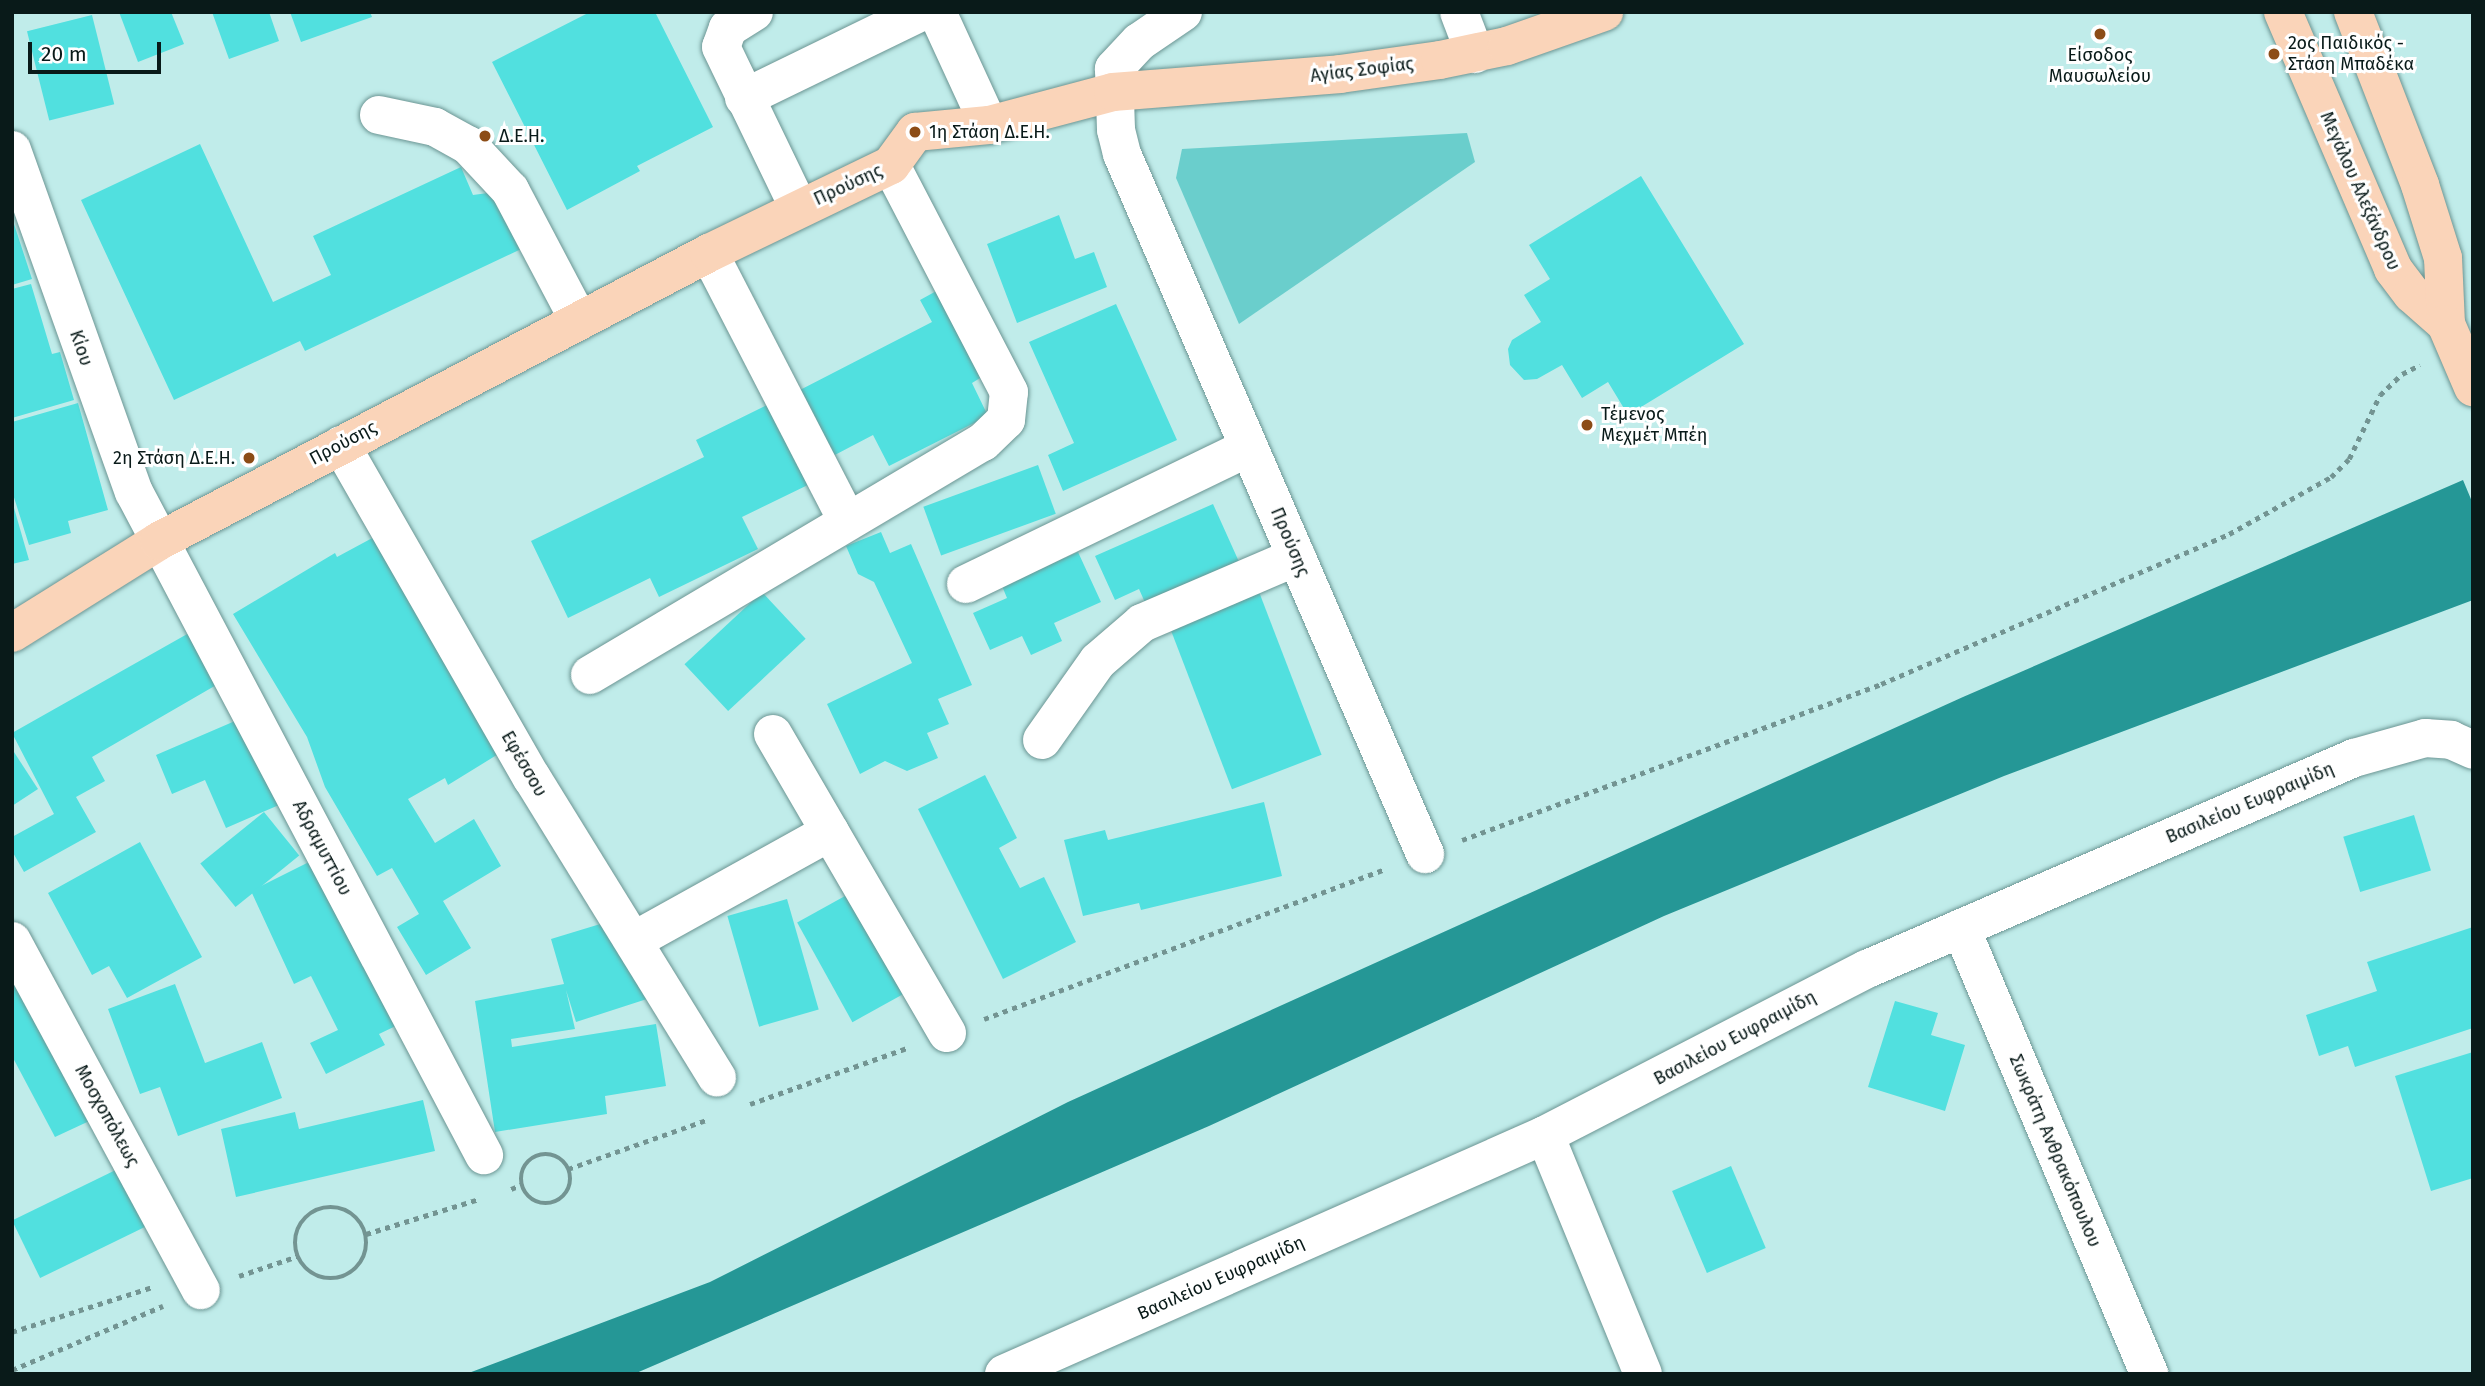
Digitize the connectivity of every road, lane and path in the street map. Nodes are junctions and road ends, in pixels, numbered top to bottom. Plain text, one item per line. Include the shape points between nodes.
1 (754, 12) edge
2 (921, 12) edge
3 (937, 12) edge
4 (1183, 12) edge
5 (1459, 12) edge
6 (1604, 12) edge
7 (2283, 12) edge
8 (2353, 12) edge
9 (1475, 54) junction
10 (1113, 92) junction
11 (744, 98) junction
12 (379, 115) dead end
13 (989, 125) junction
14 (12, 150) edge
15 (891, 165) junction
16 (799, 208) junction
17 (709, 253) junction
18 (579, 321) junction
19 (2462, 361) edge
20 (341, 445) junction
21 (1249, 447) junction
22 (847, 520) junction
23 (159, 541) junction
24 (1296, 557) junction
25 (965, 584) dead end
26 (12, 633) edge
27 (590, 675) dead end
28 (773, 734) dead end
29 (1042, 740) dead end
30 (2473, 750) edge
31 (830, 832) junction
32 (1425, 854) junction
33 (1961, 928) junction
34 (635, 940) junction
35 (12, 942) edge
36 (947, 1033) junction
37 (717, 1078) dead end
38 (748, 1105) dead end
39 (709, 1119) dead end
40 (1545, 1135) junction
41 (484, 1155) dead end
42 (568, 1168) junction
43 (521, 1185) junction
44 (503, 1191) dead end
45 (490, 1195) dead end
46 (366, 1234) junction
47 (298, 1256) junction
48 (197, 1282) junction
49 (12, 1332) edge
50 (12, 1370) edge
51 (1004, 1374) edge
52 (1643, 1374) edge
53 (2149, 1374) edge

1 - 11 street via 736,21 723,37 724,57
2 - 11 street
3 - 13 street
4 - 10 street via 1118,62
5 - 9 street
6 - 9 main road, Αγίας Σοφίας
7 - 19 main road, Μεγάλου Αλεξάνδρου via 2393,269
8 - 19 main road via 2443,258
9 - 10 main road, Αγίας Σοφίας via 1340,74
10 - 13 main road, Προύσης
10 - 21 street, Προύσης via 1116,130 1129,174
11 - 16 street
12 - 18 street via 435,127 468,145 510,190
13 - 15 main road, Προύσης via 915,132
14 - 23 street, Κίου via 121,461
15 - 16 main road, Προύσης
15 - 22 street via 1009,392 1006,421 984,442
16 - 17 main road, Προύσης
17 - 18 main road, Προύσης
17 - 22 street
18 - 20 main road, Προύσης
19 - 32 path via 2416,366 2389,384 2349,459 2331,477 2228,534 1881,684
20 - 23 main road, Προύσης
20 - 34 street, Εφέσσου via 532,778
21 - 24 street, Προύσης
21 - 25 street
22 - 27 street
23 - 26 main road, Προύσης
23 - 41 street, Αδραμυττίου
24 - 29 street via 1142,623 1098,662
24 - 32 street, Προύσης
28 - 31 street
30 - 33 street, Βασιλείου Ευφραιμίδη via 2451,740 2425,738 2354,758
31 - 34 street
31 - 36 street
32 - 36 path
33 - 40 street, Βασιλείου Ευφραιμίδη via 1800,1002
33 - 53 street, Σωκράτη Ανθρακόπουλου
34 - 37 street, Εφέσσου
35 - 48 street, Μοσχοπόλεως
36 - 38 path
39 - 42 path
40 - 51 street, Βασιλείου Ευφραιμίδη
40 - 52 street
42 - 43 path via 553,1155 537,1155 525,1165
42 - 43 path via 569,1188 550,1204 534,1201
43 - 44 path
45 - 46 path
46 - 47 path via 367,1247 358,1268 337,1279 313,1275
46 - 47 path via 354,1215 332,1207 320,1209 309,1214 296,1233
47 - 48 path
48 - 49 path
48 - 50 path

